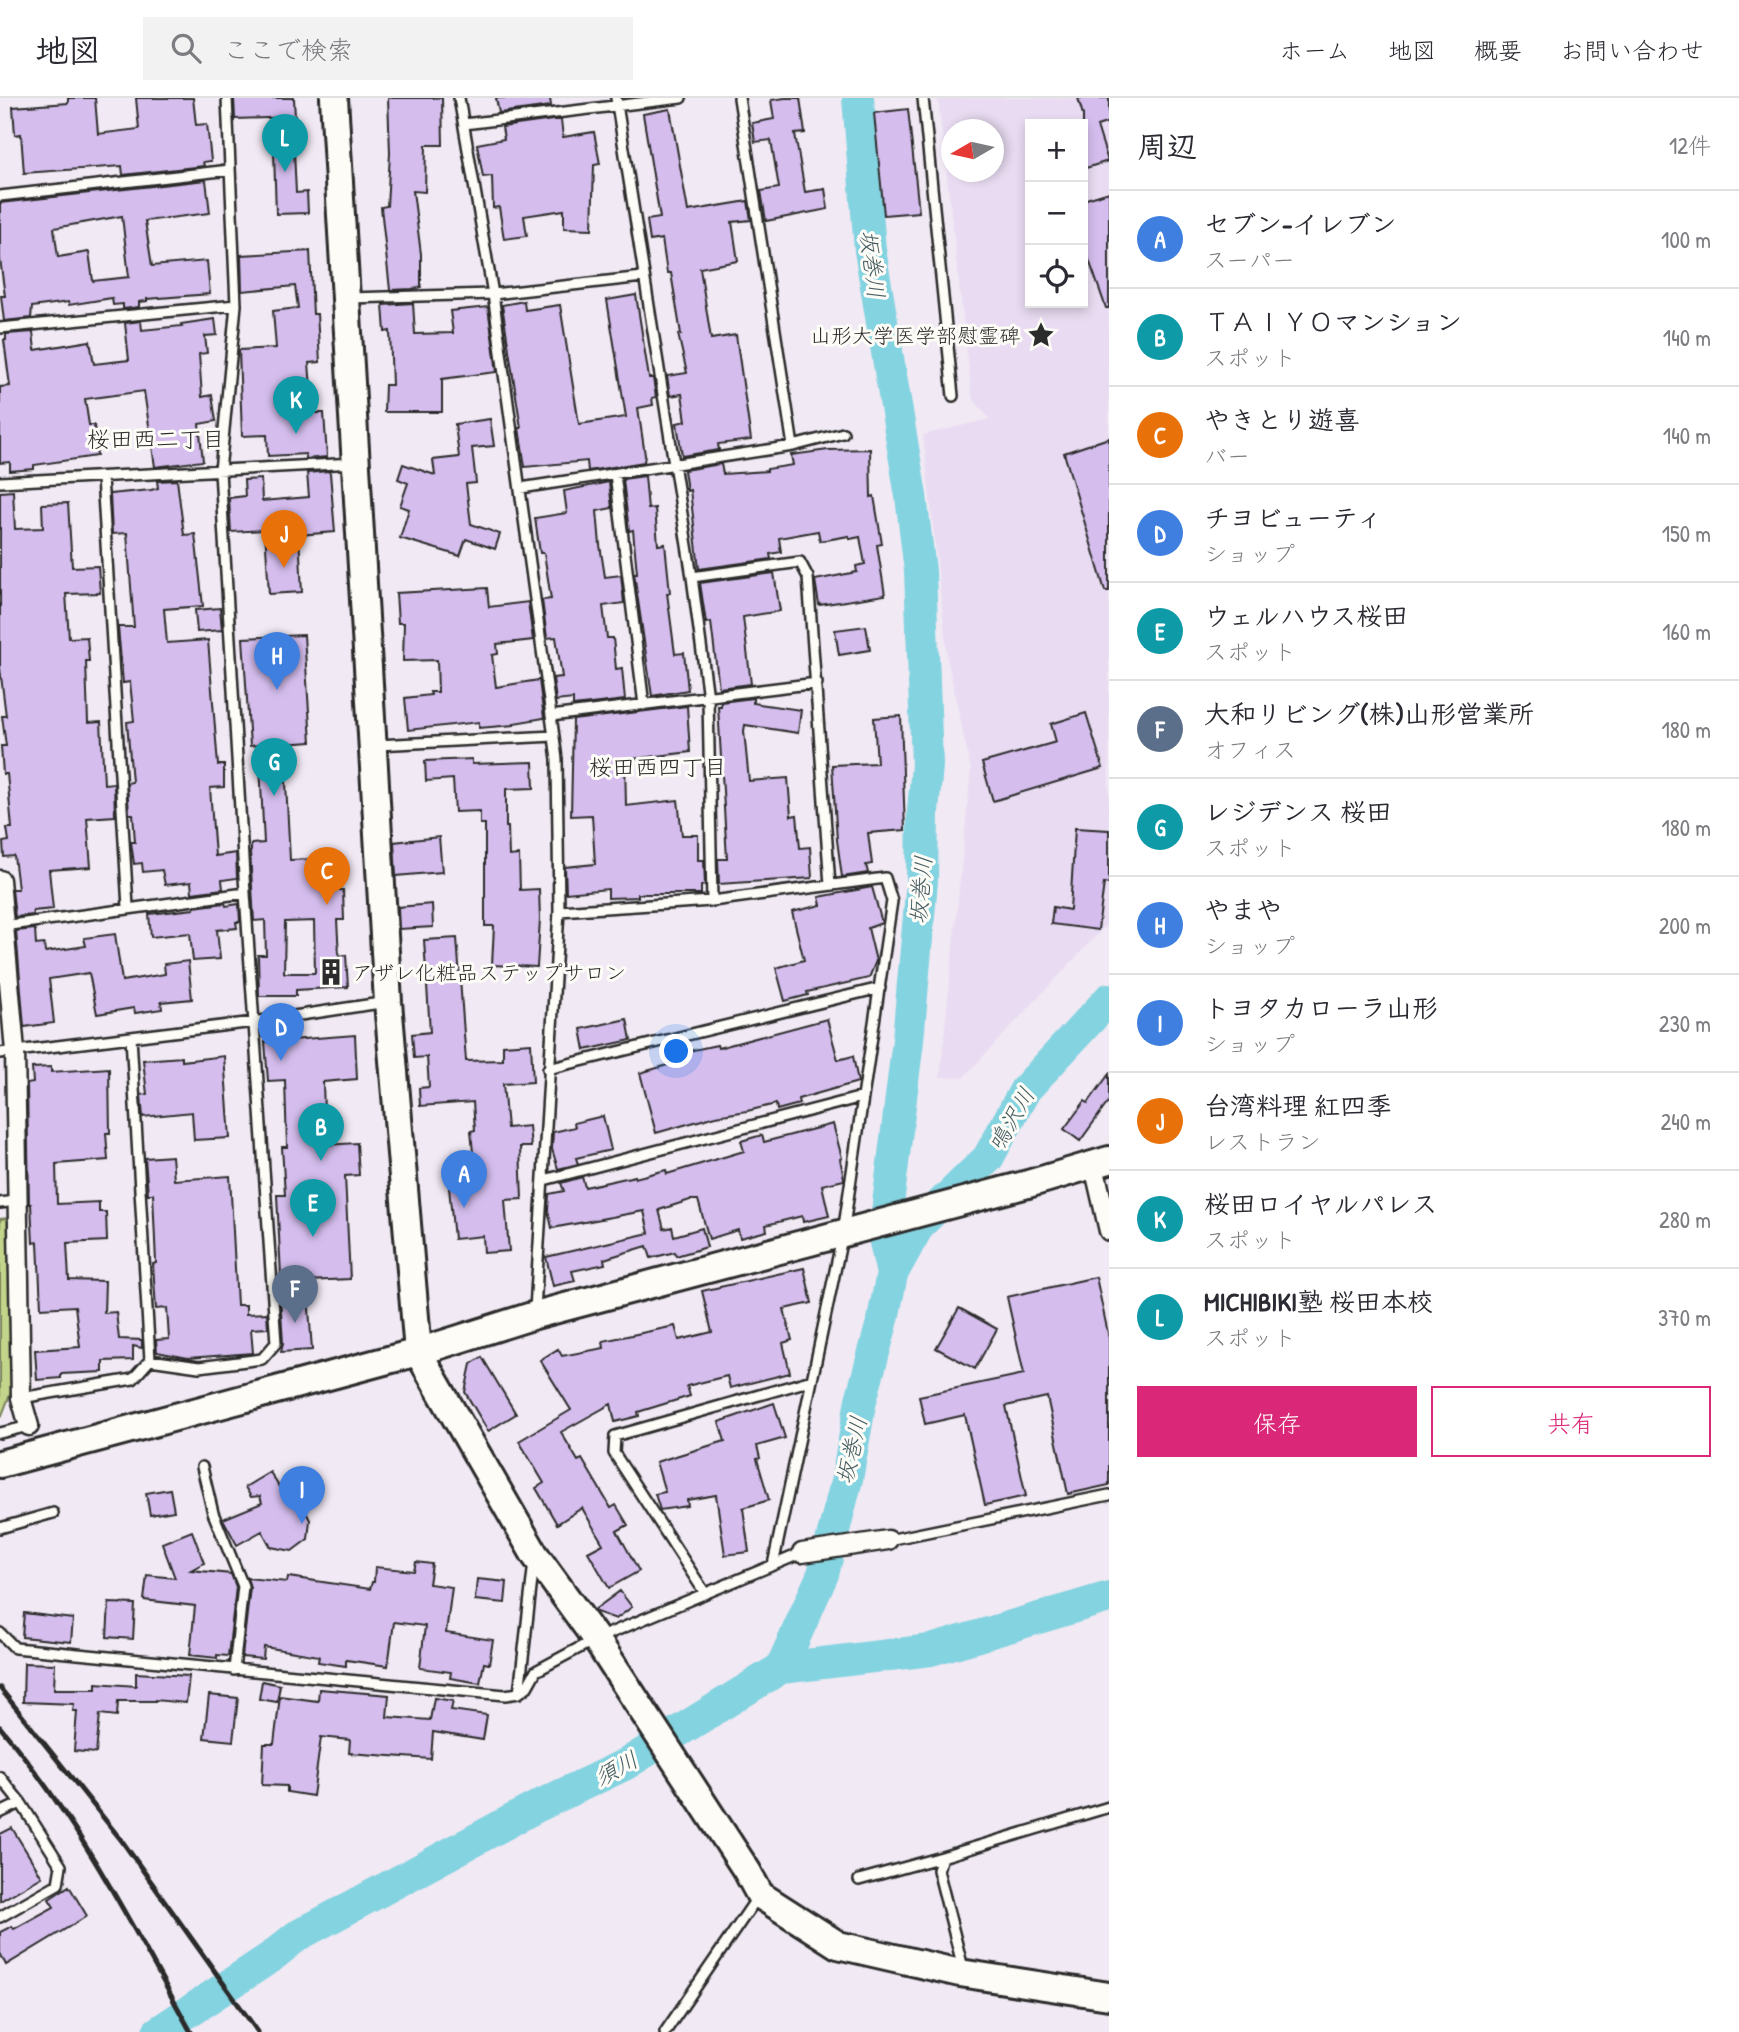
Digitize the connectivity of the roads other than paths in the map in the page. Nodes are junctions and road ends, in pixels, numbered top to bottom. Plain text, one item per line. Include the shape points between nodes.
1 (227, 98) edge
2 (334, 98) edge
3 (458, 98) edge
4 (681, 98) edge
5 (739, 98) edge
6 (923, 98) edge
7 (616, 103) edge
8 (464, 124) junction
9 (230, 170) junction
10 (0, 196) edge
11 (643, 277) junction
12 (493, 294) junction
13 (347, 298) junction
14 (236, 305) junction
15 (0, 328) edge
16 (953, 396) dead end
17 (843, 433) dead end
18 (793, 446) junction
19 (357, 463) junction
20 (673, 465) junction
21 (220, 471) junction
22 (615, 474) junction
23 (103, 477) junction
24 (0, 481) edge
25 (521, 488) junction
26 (692, 577) junction
27 (817, 683) junction
28 (708, 698) junction
29 (644, 705) junction
30 (551, 716) junction
31 (554, 736) junction
32 (372, 745) junction
33 (0, 880) edge
34 (830, 885) junction
35 (245, 892) junction
36 (712, 901) junction
37 (128, 907) junction
38 (559, 911) junction
39 (4, 926) junction
40 (880, 988) junction
41 (388, 1002) junction
42 (254, 1022) junction
43 (131, 1037) junction
44 (8, 1052) edge
45 (548, 1069) junction
46 (862, 1097) junction
47 (1102, 1163) edge
48 (544, 1180) junction
49 (8, 1202) edge
50 (853, 1231) junction
51 (1109, 1231) edge
52 (535, 1315) junction
53 (418, 1352) junction
54 (150, 1360) junction
55 (812, 1380) junction
56 (21, 1398) junction
57 (29, 1426) joint
58 (0, 1433) edge
59 (0, 1464) edge
60 (202, 1467) dead end
61 (1109, 1495) edge
62 (53, 1513) dead end
63 (0, 1528) edge
64 (888, 1540) joint
65 (802, 1553) joint
66 (535, 1555) junction
67 (773, 1565) junction
68 (705, 1593) junction
69 (0, 1633) edge
70 (602, 1649) junction
71 (234, 1670) junction
72 (519, 1693) junction
73 (0, 1777) edge
74 (21, 1803) junction
75 (1109, 1807) edge
76 (0, 1814) edge
77 (942, 1857) junction
78 (859, 1880) dead end
79 (760, 1895) junction
80 (0, 1917) edge
81 (965, 1973) junction
82 (1109, 1996) edge
83 (664, 2032) edge

1 - 9 lane
2 - 13 street
3 - 8 lane
4 - 7 lane
5 - 18 lane
6 - 16 lane
7 - 8 lane
7 - 11 lane
8 - 12 lane
9 - 10 lane
9 - 14 lane
11 - 12 lane
11 - 20 lane
12 - 13 lane
12 - 25 lane
13 - 19 street
14 - 15 lane
14 - 21 lane
17 - 18 lane
18 - 20 lane
19 - 21 lane
19 - 32 street
20 - 22 lane
20 - 26 lane
21 - 23 lane
21 - 35 lane
22 - 25 lane
22 - 29 lane
23 - 24 lane
23 - 37 lane
25 - 30 lane
26 - 27 lane via 800,562 808,576
26 - 28 lane
27 - 28 lane
27 - 34 lane
28 - 29 lane
28 - 36 lane
29 - 30 lane
30 - 31 lane
31 - 32 lane
31 - 38 lane
32 - 41 street
33 - 39 street
34 - 36 lane
34 - 40 lane via 885,878 892,901
35 - 37 lane
35 - 42 lane
36 - 38 lane
37 - 39 lane
38 - 45 lane
39 - 44 street
40 - 45 lane
40 - 46 lane
41 - 42 lane
41 - 53 street
42 - 43 lane
42 - 54 lane via 276,1343 262,1359 200,1367
43 - 44 lane
43 - 54 lane
44 - 49 street
45 - 48 lane
46 - 48 lane
46 - 50 lane
47 - 50 street
47 - 51 street
48 - 52 lane
49 - 56 street
50 - 52 street
50 - 55 lane
52 - 53 street
53 - 59 street
53 - 66 street
54 - 56 lane via 133,1379
55 - 67 lane
55 - 68 lane via 615,1436 614,1454
56 - 57 street
57 - 58 lane
60 - 71 lane via 213,1513 243,1586
61 - 64 lane
62 - 63 lane
64 - 65 street
65 - 67 lane
66 - 70 street
66 - 72 lane
67 - 68 lane
68 - 70 lane
69 - 71 lane via 15,1648
70 - 72 lane via 536,1671
70 - 79 street
71 - 72 lane
73 - 74 lane
74 - 76 lane
74 - 80 lane via 61,1866 58,1884
75 - 77 lane
77 - 78 lane
77 - 81 lane via 937,1870
79 - 81 street via 838,1945
79 - 83 lane
81 - 82 street

